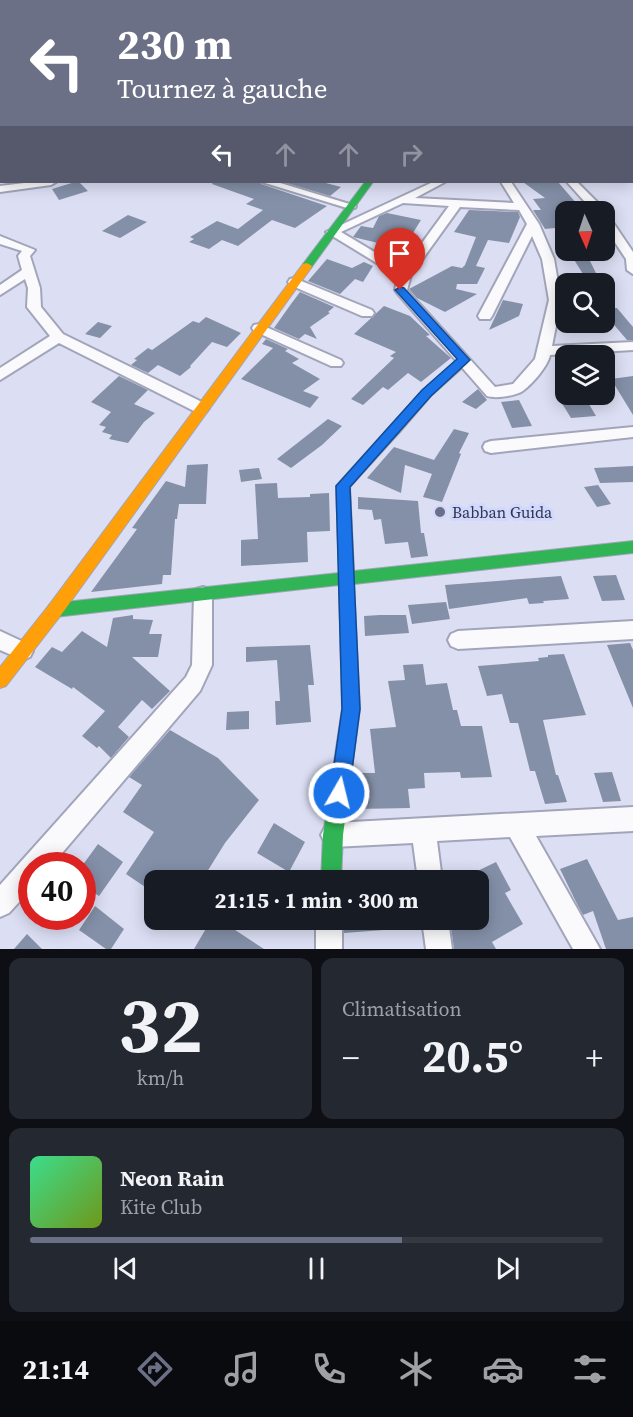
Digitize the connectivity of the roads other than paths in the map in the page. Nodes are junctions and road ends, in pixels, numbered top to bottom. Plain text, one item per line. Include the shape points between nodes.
1 (44, 183) edge
2 (270, 183) edge
3 (368, 183) edge
4 (438, 183) edge
5 (508, 183) edge
6 (573, 183) edge
7 (0, 189) edge
8 (401, 200) junction
9 (590, 201) edge
10 (457, 203) junction
11 (351, 206) junction
12 (522, 207) junction
13 (533, 224) junction
14 (332, 232) junction
15 (615, 234) edge
16 (0, 240) edge
17 (633, 263) edge
18 (30, 270) junction
19 (405, 275) junction
20 (294, 282) junction
21 (0, 291) edge
22 (367, 313) dead end
23 (485, 316) dead end
24 (259, 328) junction
25 (58, 338) junction
26 (633, 346) edge
27 (544, 351) junction
28 (464, 360) junction
29 (336, 363) dead end
30 (0, 375) edge
31 (201, 408) junction
32 (633, 432) edge
33 (491, 447) dead end
34 (633, 547) edge
35 (346, 580) junction
36 (203, 595) junction
37 (56, 610) junction
38 (633, 630) edge
39 (458, 639) dead end
40 (0, 640) edge
41 (22, 651) junction
42 (0, 680) edge
43 (633, 819) edge
44 (516, 825) junction
45 (423, 830) junction
46 (333, 835) junction
47 (46, 852) edge
48 (331, 870) edge
49 (429, 870) edge
50 (18, 884) edge
51 (0, 904) edge
52 (329, 930) edge
53 (436, 930) edge
54 (330, 949) edge
55 (439, 949) edge
56 (587, 949) edge

1 - 7 street
2 - 11 street
3 - 11 street
4 - 8 street
5 - 12 street
6 - 9 street
8 - 10 street
8 - 14 street
10 - 12 street
10 - 19 street
11 - 14 street
12 - 13 street
13 - 23 street
13 - 27 street via 548,260 555,300
14 - 19 street
14 - 20 street
15 - 17 street
16 - 18 street via 29,250 24,256
18 - 21 street
18 - 25 street via 34,307
19 - 28 street via 400,290
20 - 22 street
20 - 24 street
24 - 29 street
24 - 31 street
25 - 30 street
25 - 31 street
26 - 27 street
27 - 28 street via 542,360 518,388 492,393
28 - 35 street via 427,393 343,486
31 - 37 street
32 - 33 street
34 - 35 street
35 - 36 street
35 - 46 street via 351,709
36 - 37 street
36 - 47 street via 202,664 193,684
37 - 41 street
38 - 39 street
40 - 41 street
41 - 42 street
43 - 44 street
44 - 45 street
44 - 56 street
45 - 46 street
45 - 49 street
46 - 48 street
50 - 51 street
52 - 54 street
53 - 55 street

